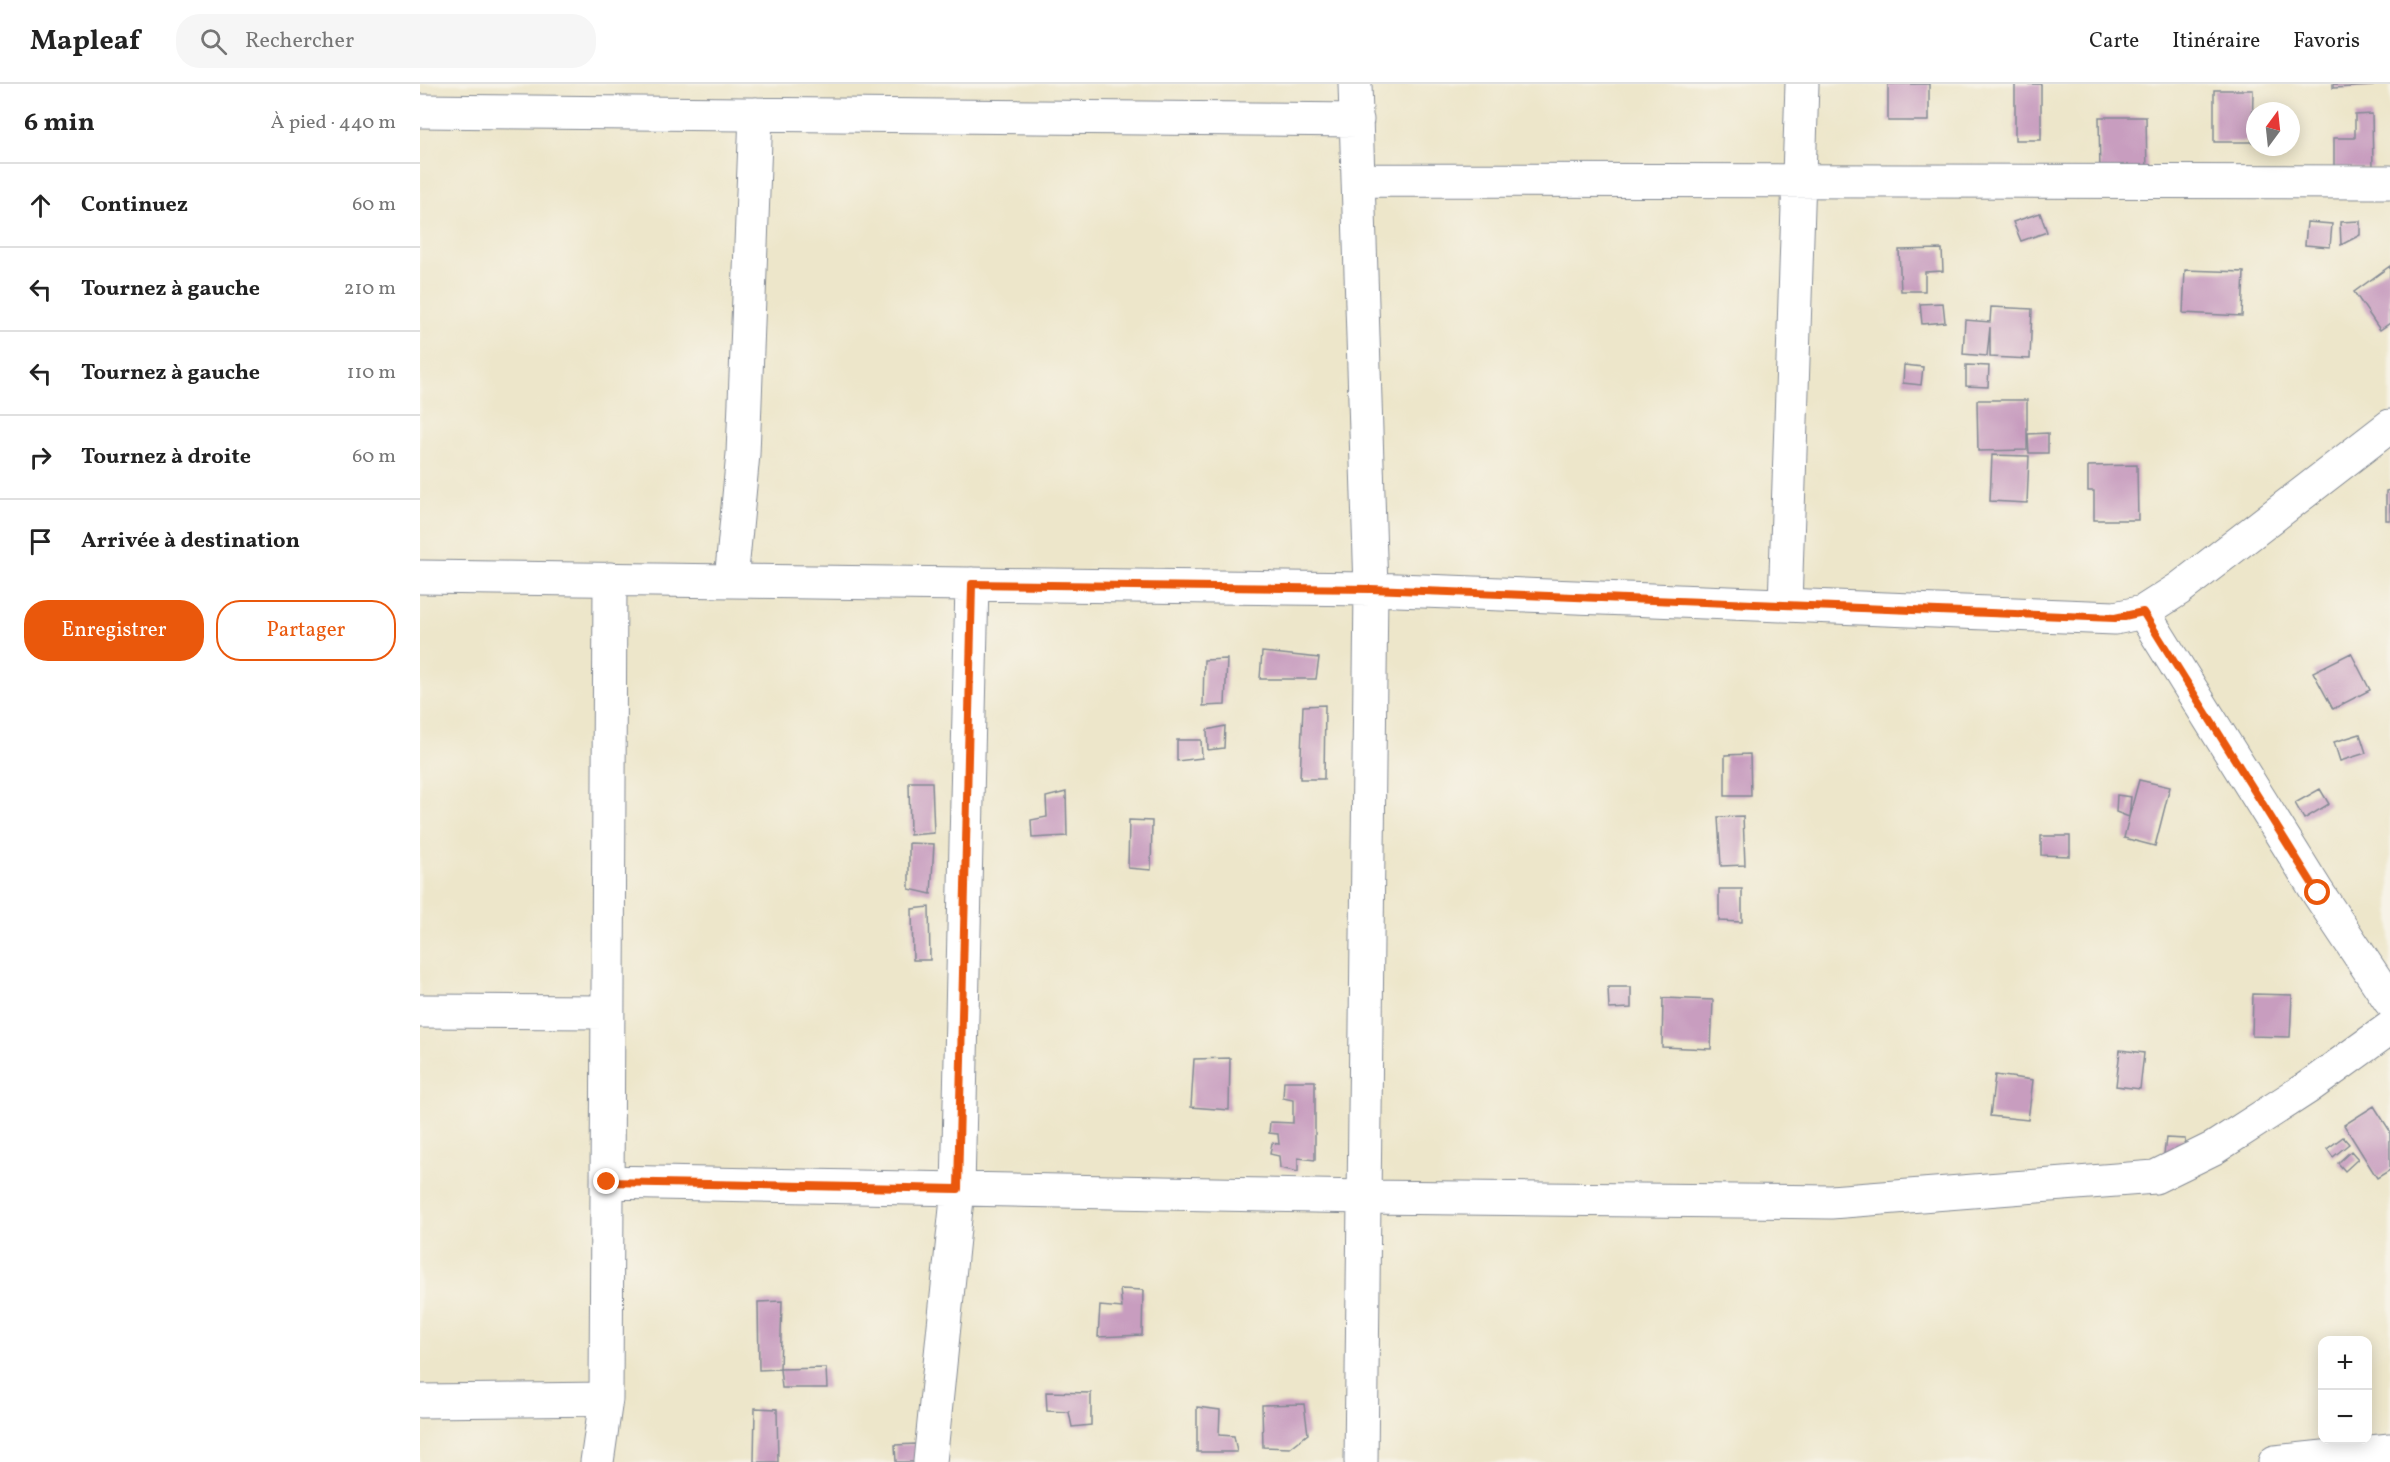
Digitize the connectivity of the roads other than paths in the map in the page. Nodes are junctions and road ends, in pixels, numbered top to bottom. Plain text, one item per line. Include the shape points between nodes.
1 (1355, 84) edge
2 (1802, 84) edge
3 (420, 111) edge
4 (756, 114) junction
5 (1357, 120) junction
6 (1360, 180) junction
7 (1799, 181) junction
8 (2390, 182) edge
9 (2390, 426) edge
10 (420, 577) edge
11 (610, 579) junction
12 (731, 581) junction
13 (972, 584) junction
14 (1371, 589) junction
15 (1785, 605) junction
16 (2143, 612) junction
17 (2390, 1001) edge
18 (420, 1011) edge
19 (607, 1012) junction
20 (2390, 1028) edge
21 (607, 1182) junction
22 (958, 1189) junction
23 (1364, 1197) junction
24 (606, 1399) junction
25 (420, 1401) edge
26 (2390, 1450) edge
27 (597, 1462) edge
28 (930, 1462) edge
29 (1361, 1462) edge
30 (2275, 1462) edge

1 - 5 street
2 - 7 street
3 - 4 street
4 - 5 street
4 - 12 street via 743,454
5 - 6 street
6 - 7 street
6 - 14 street
7 - 8 street
7 - 15 street
9 - 16 street via 2179,589
10 - 11 street
11 - 12 street
11 - 19 street
12 - 13 street
13 - 14 street
13 - 22 street
14 - 15 street
14 - 23 street
15 - 16 street via 2115,618
16 - 17 street
18 - 19 street
19 - 21 street
20 - 23 street via 2214,1148 2155,1177 1831,1202
21 - 22 street
21 - 24 street
22 - 23 street
22 - 28 street
23 - 29 street
24 - 25 street
24 - 27 street
26 - 30 street

